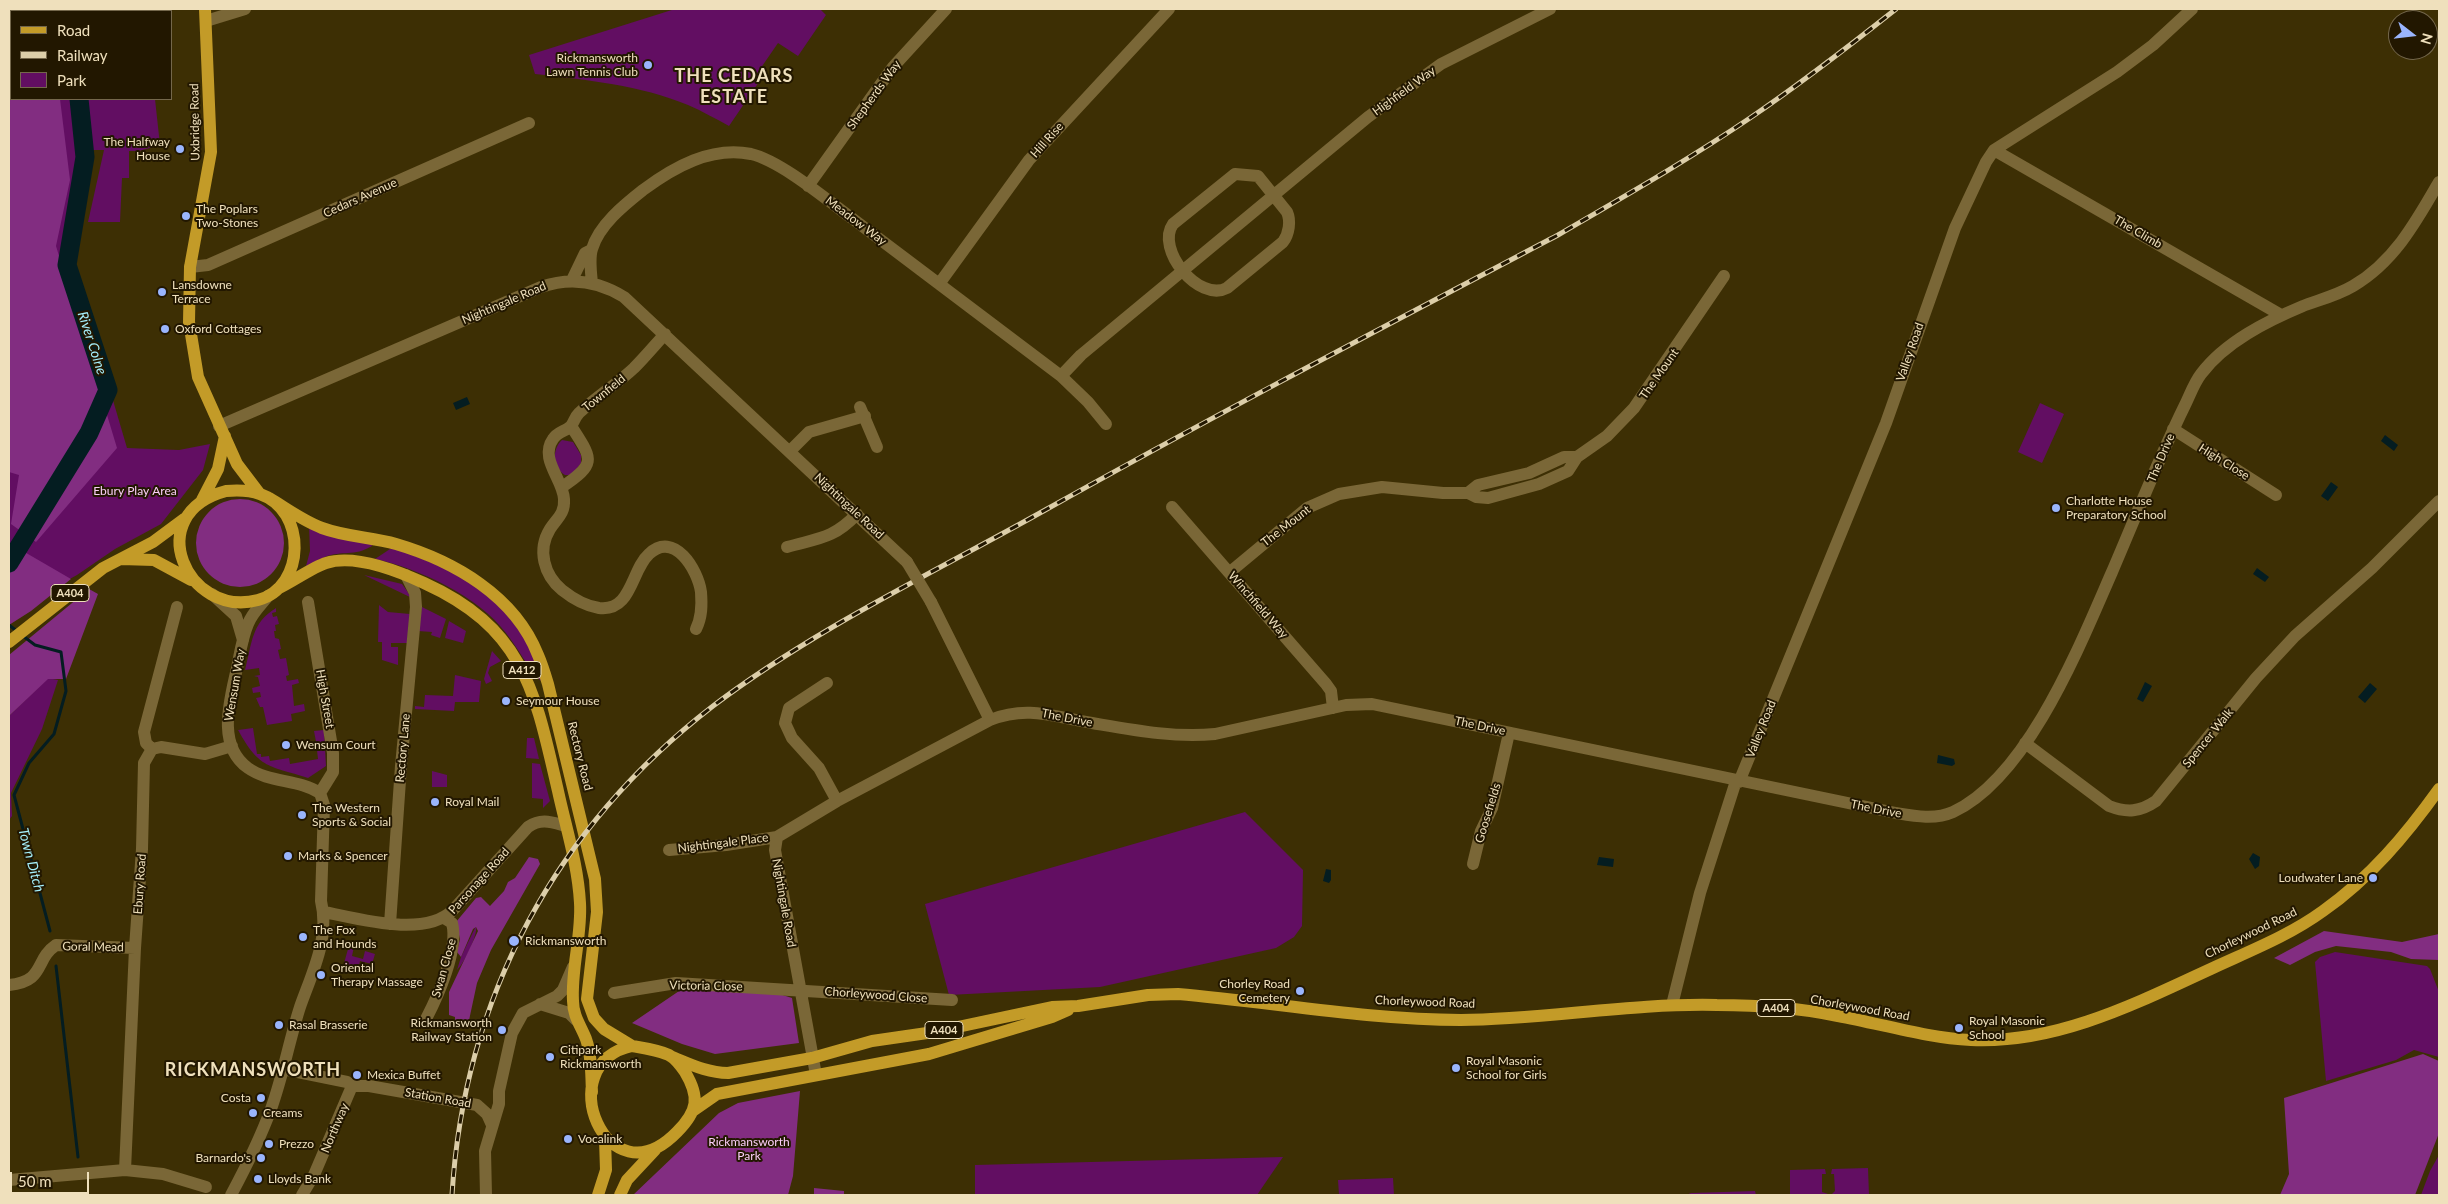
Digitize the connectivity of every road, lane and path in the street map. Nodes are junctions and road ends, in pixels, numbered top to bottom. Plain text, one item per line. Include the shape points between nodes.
1 (245, 9) edge
2 (946, 9) edge
3 (1169, 9) edge
4 (1550, 9) edge
5 (2192, 9) edge
6 (205, 15) edge
7 (529, 123) dead end
8 (1994, 150) junction
9 (2439, 182) edge
10 (808, 186) junction
11 (1274, 195) junction
12 (591, 250) junction
13 (190, 267) junction
14 (1183, 270) junction
15 (1724, 276) dead end
16 (572, 280) junction
17 (592, 283) junction
18 (939, 284) junction
19 (2281, 316) junction
20 (665, 334) junction
21 (1061, 376) junction
22 (1106, 424) dead end
23 (571, 426) junction
24 (2173, 429) junction
25 (222, 431) junction
26 (877, 447) dead end
27 (790, 451) junction
28 (562, 487) junction
29 (2276, 495) dead end
30 (264, 496) junction
31 (202, 500) junction
32 (2439, 501) edge
33 (1172, 507) dead end
34 (857, 514) junction
35 (184, 520) junction
36 (787, 547) dead end
37 (119, 559) junction
38 (1230, 572) junction
39 (406, 575) junction
40 (195, 582) junction
41 (279, 588) junction
42 (210, 593) junction
43 (268, 596) junction
44 (308, 602) dead end
45 (177, 607) dead end
46 (696, 629) dead end
47 (16, 636) edge
48 (243, 640) junction
49 (826, 683) dead end
50 (1333, 708) junction
51 (990, 720) junction
52 (1509, 732) junction
53 (2025, 743) junction
54 (232, 746) junction
55 (152, 749) junction
56 (1737, 782) junction
57 (2439, 790) edge
58 (320, 793) junction
59 (837, 801) junction
60 (566, 826) junction
61 (777, 837) junction
62 (669, 850) dead end
63 (1472, 864) dead end
64 (324, 912) junction
65 (444, 918) junction
66 (390, 924) junction
67 (135, 948) junction
68 (577, 952) junction
69 (9, 984) edge
70 (799, 990) junction
71 (614, 993) dead end
72 (952, 1000) dead end
73 (540, 1004) junction
74 (1672, 1005) junction
75 (1078, 1006) junction
76 (426, 1020) dead end
77 (576, 1020) junction
78 (632, 1046) junction
79 (670, 1056) junction
80 (812, 1058) junction
81 (282, 1069) junction
82 (816, 1075) junction
83 (352, 1086) junction
84 (592, 1092) junction
85 (694, 1110) junction
86 (492, 1125) junction
87 (605, 1139) junction
88 (655, 1150) junction
89 (125, 1170) junction
90 (9, 1180) edge
91 (206, 1187) dead end
92 (231, 1195) edge
93 (302, 1195) edge
94 (486, 1195) edge
95 (597, 1195) edge
96 (620, 1195) edge

1 - 6 street
2 - 10 street, Shepherds Way via 893,67
3 - 18 street, Hill Rise via 1029,160
4 - 11 street, Highfield Way via 1441,64 1368,117
5 - 8 street, Valley Road via 2117,72
6 - 13 main road, Uxbridge Road / A412 via 211,152
7 - 13 street, Cedars Avenue via 208,265
8 - 19 street, The Climb
8 - 56 street, Valley Road via 1955,228 1886,423
9 - 19 street, The Drive via 2398,248 2378,268 2352,287
10 - 12 street, Meadow Way via 752,154 704,156 680,166 634,197 607,224
10 - 18 street, Meadow Way
11 - 14 street, Highfield Way
11 - 14 street via 1288,216 1286,238 1227,288 1218,292 1202,289
11 - 14 street via 1258,176 1231,176 1171,227 1168,248
12 - 16 street, Meadow Way via 581,258
12 - 17 street
13 - 25 main road, Uxbridge Road / A412 via 188,291 193,354 198,377
14 - 21 street, Highfield Way via 1081,355
15 - 38 street, The Mount via 1634,408 1607,436 1577,457 1568,471 1539,484 1488,498 1476,498 1468,493 1443,494 1382,486 1339,494 1307,508
16 - 17 street, Nightingale Road
16 - 25 street, Nightingale Road via 541,287
17 - 20 street, Nightingale Road via 624,296
18 - 21 street, Meadow Way
19 - 24 street, The Drive via 2224,350 2211,362 2199,376
20 - 23 street, Townfield via 634,368 577,415
20 - 27 street, Nightingale Road
21 - 22 street, Meadow Way
23 - 28 street, Townfield via 554,437 549,452 550,463
23 - 28 street via 586,449 588,459 582,474
24 - 29 street, High Close
24 - 53 street, The Drive via 2069,668
25 - 30 main road, A412 via 237,464
25 - 31 main road via 218,469
26 - 27 street via 863,411 809,432
27 - 34 street, Nightingale Road
28 - 46 street, Townfield via 563,512 550,530 544,555 546,571 556,584 593,607 611,607 625,597 647,555 659,548 675,549 689,562 700,588 702,608
30 - 31 main road via 226,491
30 - 41 main road via 289,520 296,546 290,570
30 - 78 main road, Rectory Road / A412 via 320,527 394,544 457,568 496,597 529,636 548,684 595,879 596,912 587,999 594,1018 604,1029
31 - 35 main road
32 - 53 street, Spencer Walk via 2372,568 2295,636 2256,678 2156,801 2147,807 2123,811 2109,806
33 - 38 street, Winchfield Way
34 - 36 street via 833,535
34 - 51 street, Nightingale Road, bridge via 908,562
35 - 37 main road, A404 via 153,542
35 - 40 main road via 180,549 185,568
37 - 40 main road via 154,560
37 - 47 main road, A404 via 77,587
38 - 50 street, Winchfield Way via 1326,684 1331,691
39 - 41 main road, A412 via 345,560 325,563
39 - 60 main road, A412 via 452,596 483,619 514,656 529,684
39 - 66 street, Rectory Lane via 415,593 416,607
40 - 42 main road
41 - 43 main road
42 - 43 main road via 235,602
42 - 48 street, Wensum Way via 236,616
43 - 48 street, Wensum Way via 248,623
44 - 58 street, High Street via 333,753 333,772
45 - 55 street via 144,732 146,743
48 - 54 street, Wensum Way via 228,718
49 - 59 street via 789,708 784,723 792,738 819,768
50 - 51 street, The Drive via 1199,736 1174,736 1042,713 1005,714
50 - 52 street, The Drive via 1372,704
51 - 59 street
52 - 56 street, The Drive
52 - 63 street, Goosefields via 1492,808 1481,831
53 - 56 street, The Drive via 1996,780 1971,801 1942,815 1913,816
54 - 55 street via 204,754 161,747
54 - 58 street, Wensum Way via 247,767 263,776
55 - 67 street, Ebury Road via 144,763
56 - 74 street, Valley Road via 1700,893
57 - 74 main road, Chorleywood Road / A404 via 2390,853 2322,912 2272,941 2190,978 2060,1030 2022,1038 1952,1039 1834,1015 1749,1005
58 - 64 street via 324,805 321,901
59 - 61 street
60 - 65 street, Parsonage Road via 546,820 528,827
60 - 68 main road, A412 via 578,879
61 - 62 street, Nightingale Place
61 - 70 street, Nightingale Road via 775,850
64 - 66 street, Parsonage Road
64 - 81 street via 320,954
65 - 66 street, Parsonage Road via 431,923
65 - 76 street, Swan Close via 452,923 453,945
67 - 69 street, Goral Mead via 56,946 47,952 34,976
67 - 89 street, Ebury Road
68 - 73 street via 563,990
68 - 77 main road, A412 via 573,998
70 - 71 street, Victoria Close via 676,982
70 - 72 street, Chorleywood Close
70 - 80 street, Nightingale Road
73 - 77 street via 569,1013
73 - 86 street via 522,1013 512,1033
74 - 75 main road, Chorleywood Road / A404 via 1461,1020 1386,1016 1178,994 1148,995
75 - 80 main road, A404 via 872,1041
75 - 82 main road, A404 via 929,1054
77 - 84 main road, A412 via 588,1048
78 - 79 main road
78 - 84 main road via 610,1054 603,1062
79 - 80 main road, A404 via 715,1073
79 - 85 main road via 680,1065 694,1089
80 - 82 street, Nightingale Road
81 - 83 street, Station Road via 347,1082
81 - 92 street via 253,1153
82 - 85 main road, A404 via 717,1094
83 - 86 street, Station Road via 369,1086 477,1105 487,1114
83 - 93 street, Northway via 314,1175
84 - 87 main road via 596,1126
85 - 88 main road via 683,1127
86 - 94 street via 485,1151
87 - 88 main road via 627,1151 643,1153
87 - 95 main road via 606,1170
88 - 96 main road via 627,1180
89 - 90 street
89 - 91 street via 162,1174

